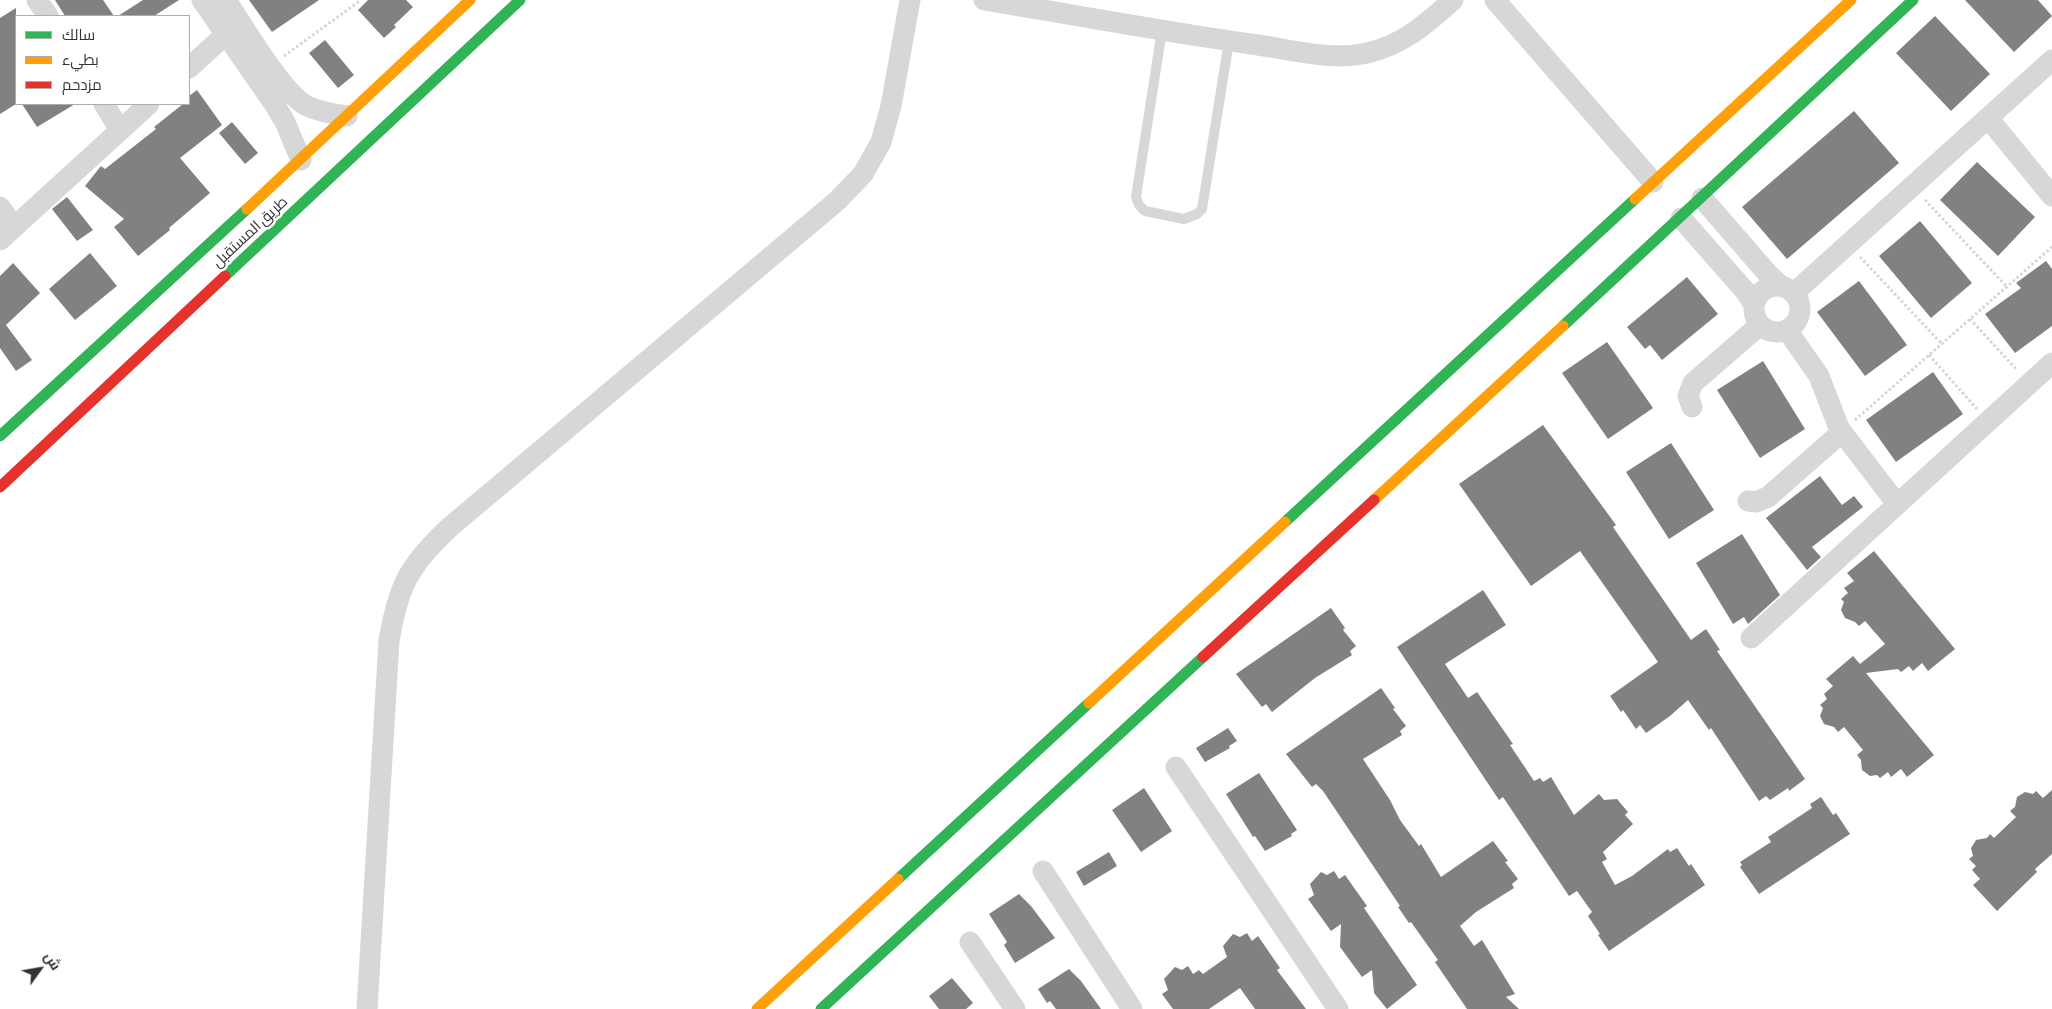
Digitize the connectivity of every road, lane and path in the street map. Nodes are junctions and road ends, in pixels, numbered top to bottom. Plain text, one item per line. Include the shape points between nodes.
1 (37, 0) edge
2 (202, 0) edge
3 (226, 0) edge
4 (360, 0) edge
5 (470, 0) edge
6 (520, 0) edge
7 (910, 0) edge
8 (984, 0) edge
9 (1453, 0) edge
10 (1496, 0) edge
11 (1851, 0) edge
12 (1913, 0) edge
13 (1074, 7) edge
14 (47, 15) edge
15 (1162, 30) junction
16 (226, 34) junction
17 (1229, 41) junction
18 (2052, 60) edge
19 (271, 66) junction
20 (190, 67) edge
21 (282, 99) junction
22 (105, 105) edge
23 (148, 105) edge
24 (347, 116) junction
25 (1988, 118) junction
26 (120, 130) junction
27 (301, 160) junction
28 (1653, 182) junction
29 (1912, 187) junction
30 (2052, 196) edge
31 (1702, 198) junction
32 (0, 207) edge
33 (1681, 218) junction
34 (7, 234) edge
35 (1848, 244) junction
36 (2052, 247) edge
37 (2007, 287) junction
38 (1788, 289) junction
39 (1754, 305) junction
40 (1970, 319) junction
41 (1760, 325) junction
42 (1787, 330) junction
43 (1942, 344) junction
44 (1929, 355) junction
45 (2052, 363) edge
46 (2029, 384) junction
47 (1692, 407) dead end
48 (1988, 421) junction
49 (1842, 432) junction
50 (0, 436) edge
51 (0, 487) edge
52 (1748, 501) dead end
53 (1898, 504) junction
54 (1750, 638) dead end
55 (1058, 730) junction
56 (1064, 748) dead end
57 (1030, 756) junction
58 (1046, 765) dead end
59 (1176, 767) dead end
60 (1043, 871) dead end
61 (970, 942) dead end
62 (829, 1006) edge
63 (368, 1009) edge
64 (757, 1009) edge
65 (1015, 1009) edge
66 (1132, 1009) edge
67 (1338, 1009) edge

1 - 14 street
2 - 16 street
3 - 19 street
4 - 19 path
5 - 24 street, طريق المستقبل
6 - 51 street, طريق المستقبل
7 - 63 street via 891,106 881,142 863,174 837,201 450,527 426,550 407,577 394,608 389,641
8 - 13 street
9 - 17 street via 1416,32 1367,53 1340,57
10 - 28 street
11 - 28 street
12 - 31 street
13 - 15 street
15 - 17 street
15 - 17 lane via 1136,197 1145,211 1184,219 1202,209
16 - 20 street
16 - 21 street
18 - 25 street
19 - 21 street
21 - 24 street via 324,113
21 - 27 street via 284,122
22 - 26 street
23 - 26 street
24 - 27 street, طريق المستقبل
25 - 29 street
25 - 30 street
26 - 34 street
27 - 50 street, طريق المستقبل
28 - 55 street
29 - 35 street
29 - 37 path
31 - 33 street
31 - 38 street via 1768,274
32 - 34 street
33 - 39 street
33 - 62 street via 1083,760
35 - 38 street
35 - 43 path
36 - 37 path
37 - 40 path
38 - 39 street via 1767,288 1756,298
38 - 42 street via 1800,306 1800,313
39 - 41 street
40 - 43 path
40 - 46 path
41 - 42 street via 1773,332
41 - 47 street via 1693,383 1688,396
42 - 49 street via 1819,376 1833,418
43 - 44 path
44 - 48 path
44 - 49 path
45 - 46 street
46 - 48 street
48 - 53 street
49 - 52 street via 1768,497 1756,502
49 - 53 street
53 - 54 street
55 - 56 street
55 - 57 street
57 - 58 street
57 - 64 street
59 - 67 street
60 - 66 street
61 - 65 street

